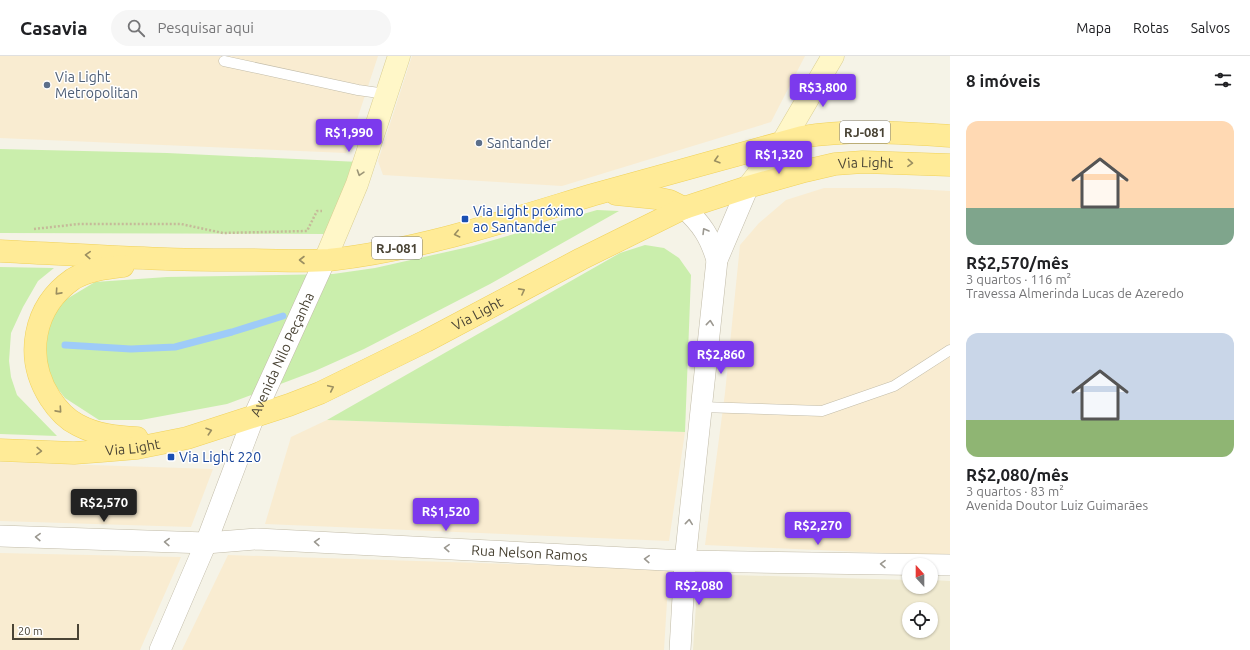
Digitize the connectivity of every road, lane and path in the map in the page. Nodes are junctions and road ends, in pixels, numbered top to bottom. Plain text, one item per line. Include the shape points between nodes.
1 (399, 56) edge
2 (833, 56) edge
3 (224, 61) dead end
4 (386, 94) junction
5 (950, 136) edge
6 (782, 143) junction
7 (950, 165) edge
8 (748, 187) junction
9 (594, 195) junction
10 (684, 208) junction
11 (344, 213) junction
12 (28, 228) dead end
13 (0, 251) edge
14 (174, 259) junction
15 (325, 260) junction
16 (717, 260) junction
17 (950, 350) edge
18 (701, 407) junction
19 (254, 416) junction
20 (187, 438) junction
21 (0, 450) edge
22 (0, 536) edge
23 (206, 543) junction
24 (686, 560) junction
25 (950, 565) edge
26 (160, 650) edge
27 (680, 650) edge

1 - 4 street, Avenida Nilo Peçanha
2 - 6 street
3 - 4 lane
4 -> 11 street, Avenida Nilo Peçanha
5 - 6 main road, RJ-081 via 861,132 822,134
6 - 8 street
6 -> 9 main road, RJ-081
8 -> 7 main road, Via Light / RJ-081 via 835,164 870,162
8 - 10 main road, Via Light / RJ-081
8 - 16 street
9 - 10 main road via 648,197 670,201
9 -> 15 main road, RJ-081 via 481,229 377,253
16 -> 10 street via 702,226
19 -> 10 main road, Via Light / RJ-081 via 320,393 366,371
11 - 12 path via 317,210 307,231 223,233 181,224 79,224
11 - 15 street, Avenida Nilo Peçanha
14 -> 13 main road, RJ-081
15 -> 14 main road, RJ-081
14 -> 20 main road via 103,269 74,279 56,294 43,315 35,341 35,361 40,380 51,400 64,416 77,425 96,433 116,437
15 - 19 street, Avenida Nilo Peçanha
18 -> 16 street
17 - 18 lane via 894,386 822,411
24 -> 18 street
20 -> 19 main road, Via Light / RJ-081
19 - 23 street, Avenida Nilo Peçanha
21 -> 20 main road, Via Light / RJ-081 via 74,453 137,448
23 -> 22 street, Rua Nelson Ramos
24 -> 23 street, Rua Nelson Ramos via 257,539
23 - 26 street, Avenida Nilo Peçanha
25 -> 24 street, Rua Nelson Ramos
24 - 27 street

